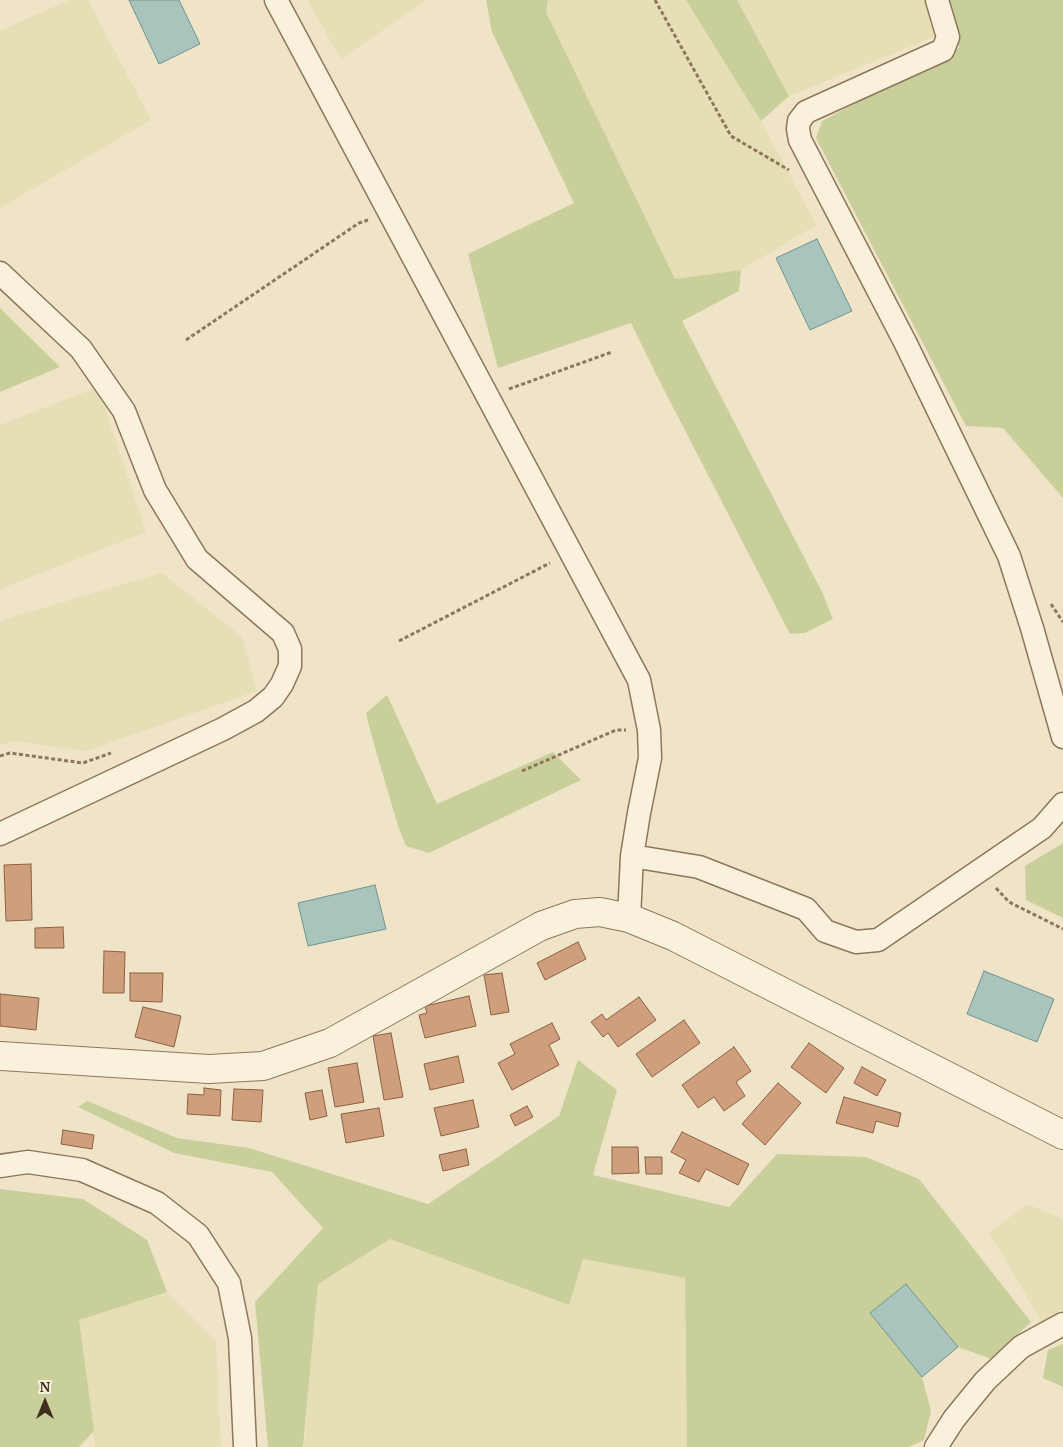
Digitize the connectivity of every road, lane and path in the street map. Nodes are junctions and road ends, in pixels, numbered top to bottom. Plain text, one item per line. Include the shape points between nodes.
1 (276, 0) edge
2 (655, 0) edge
3 (937, 0) edge
4 (826, 192) junction
5 (389, 212) junction
6 (0, 273) edge
7 (186, 340) dead end
8 (612, 352) dead end
9 (488, 396) junction
10 (571, 552) junction
11 (399, 642) dead end
12 (649, 730) junction
13 (1063, 738) edge
14 (119, 750) dead end
15 (0, 756) edge
16 (522, 771) dead end
17 (1063, 804) edge
18 (0, 834) edge
19 (632, 856) junction
20 (980, 871) junction
21 (629, 918) junction
22 (1063, 929) edge
23 (0, 1056) edge
24 (1063, 1135) edge
25 (0, 1166) edge
26 (1063, 1324) edge
27 (245, 1447) edge
28 (936, 1447) edge

1 - 5 street
2 - 4 path via 731,136
3 - 4 street via 948,36 943,50 806,112 799,121 800,140
4 - 13 street via 1009,556
5 - 7 path via 359,223
5 - 9 street
6 - 18 street via 81,349 124,411 155,490 197,559 283,633 290,648 290,666 273,697 256,711
8 - 9 path
9 - 10 street
10 - 11 path
10 - 12 street via 639,680
12 - 16 path via 616,730
12 - 19 street via 650,758
14 - 15 path via 83,763 10,753
17 - 20 street via 1042,828
19 - 20 street via 699,868 797,905 806,909 826,932 856,942 878,940
19 - 21 street
20 - 22 path via 1009,902
21 - 23 street via 600,912 575,914 540,926 330,1043 263,1066 209,1069
21 - 24 street via 672,936
25 - 27 street via 28,1162 82,1170 157,1203 198,1235 230,1282 240,1338
26 - 28 street via 1021,1347 985,1381

